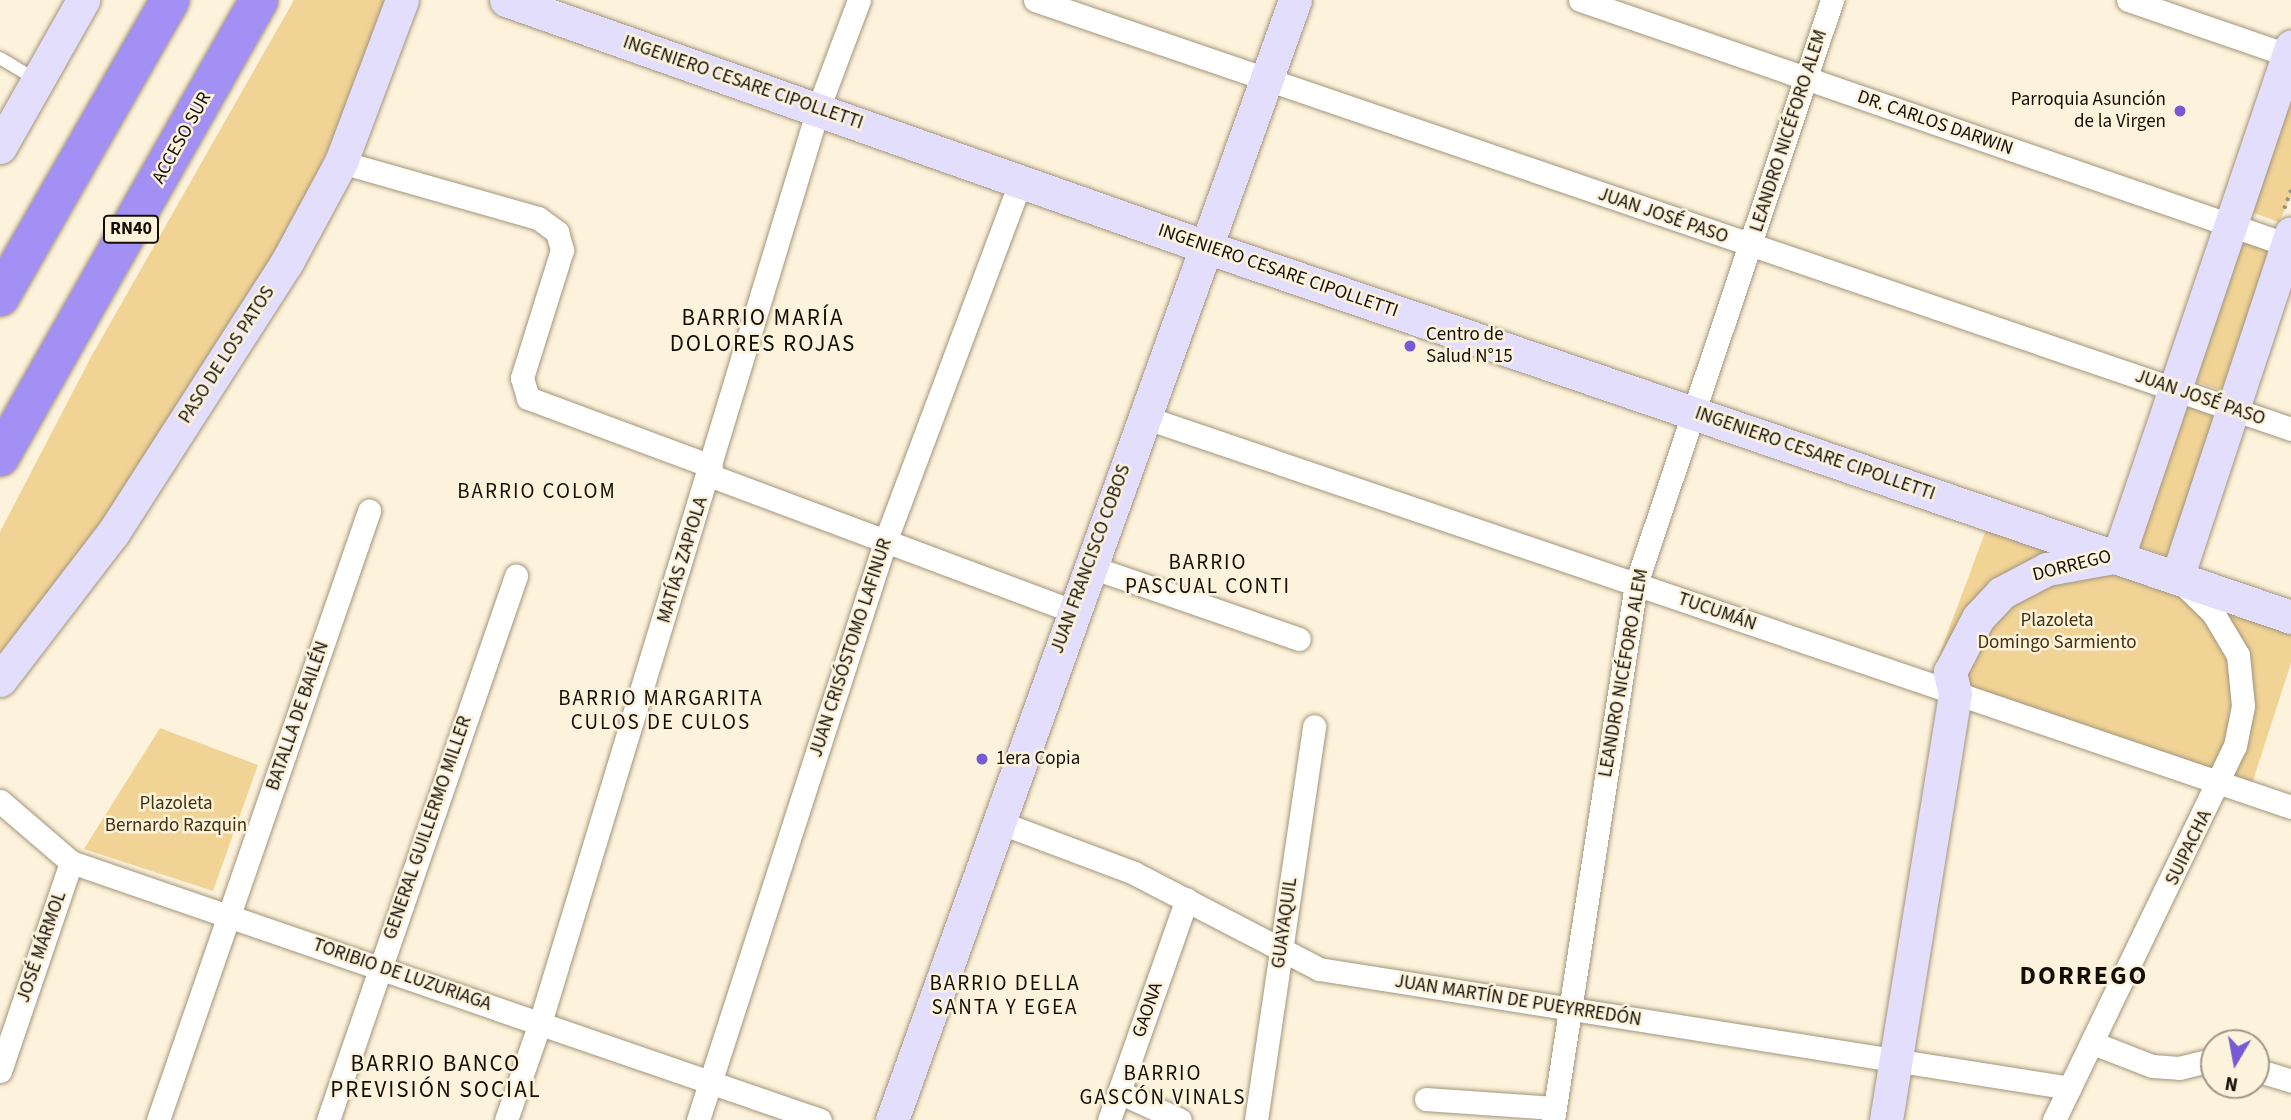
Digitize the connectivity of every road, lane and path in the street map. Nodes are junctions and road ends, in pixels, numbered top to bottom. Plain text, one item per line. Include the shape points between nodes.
1 (83, 0) edge
2 (144, 0) edge
3 (170, 0) edge
4 (259, 0) edge
5 (401, 0) edge
6 (506, 0) edge
7 (859, 0) edge
8 (1035, 0) edge
9 (1295, 0) edge
10 (1580, 0) edge
11 (1832, 0) edge
12 (2128, 0) edge
13 (2290, 53) edge
14 (0, 58) edge
15 (1807, 78) junction
16 (1266, 80) junction
17 (38, 81) junction
18 (818, 109) junction
19 (0, 147) edge
20 (341, 162) junction
21 (1020, 182) junction
22 (2291, 190) edge
23 (2230, 224) junction
24 (2286, 241) edge
25 (1751, 246) junction
26 (1206, 247) junction
27 (0, 295) edge
28 (40, 386) junction
29 (2175, 389) junction
30 (2231, 408) junction
31 (1693, 413) junction
32 (1144, 417) junction
33 (2291, 429) edge
34 (0, 457) edge
35 (0, 470) edge
36 (710, 471) junction
37 (369, 511) dead end
38 (886, 542) junction
39 (2118, 557) junction
40 (1088, 566) junction
41 (516, 576) dead end
42 (2177, 578) junction
43 (1636, 584) junction
44 (1072, 611) junction
45 (2291, 617) edge
46 (1299, 639) dead end
47 (0, 680) edge
48 (1955, 694) junction
49 (1314, 726) dead end
50 (2220, 783) junction
51 (0, 801) edge
52 (2291, 807) edge
53 (996, 821) junction
54 (71, 862) junction
55 (1187, 900) junction
56 (229, 915) junction
57 (1280, 951) junction
58 (380, 968) junction
59 (1570, 1009) junction
60 (540, 1023) junction
61 (2093, 1043) junction
62 (1895, 1060) junction
63 (2200, 1063) edge
64 (0, 1071) edge
65 (2270, 1075) edge
66 (710, 1082) junction
67 (2291, 1082) edge
68 (2070, 1088) junction
69 (1119, 1092) junction
70 (1426, 1099) dead end
71 (1553, 1114) edge
72 (158, 1120) edge
73 (328, 1120) edge
74 (506, 1120) edge
75 (698, 1120) edge
76 (820, 1120) edge
77 (891, 1120) edge
78 (1109, 1120) edge
79 (1180, 1120) edge
80 (1256, 1120) edge
81 (1886, 1120) edge
82 (2054, 1120) edge

1 - 17 street
2 - 27 highway via 34,213
3 - 27 highway
4 - 28 highway, ACCESO SUR / RN40
5 - 20 street, PASO DE LOS PATOS
6 - 18 street, INGENIERO CESARE CIPOLLETTI
7 - 18 street, MATÍAS ZAPIOLA
8 - 16 street, JUAN JOSÉ PASO
9 - 16 street, JUAN FRANCISCO COBOS
10 - 15 street, DR. CARLOS DARWIN
11 - 15 street, LEANDRO NICÉFORO ALEM
12 - 13 street
13 - 23 street, DORREGO
14 - 17 lane
15 - 23 street, DR. CARLOS DARWIN
15 - 25 street, LEANDRO NICÉFORO ALEM
16 - 25 street, JUAN JOSÉ PASO
16 - 26 street, JUAN FRANCISCO COBOS
17 - 19 street
18 - 21 street, INGENIERO CESARE CIPOLLETTI
18 - 36 street, MATÍAS ZAPIOLA
20 - 36 street via 538,218 557,232 562,250 522,378 528,398
20 - 47 street, PASO DE LOS PATOS via 287,262 114,533
21 - 26 street, INGENIERO CESARE CIPOLLETTI
21 - 38 street, JUAN CRISÓSTOMO LAFINUR
22 - 24 path
23 - 24 street, DR. CARLOS DARWIN
23 - 29 street, DORREGO
24 - 30 street
25 - 29 street, JUAN JOSÉ PASO
25 - 31 street, LEANDRO NICÉFORO ALEM
26 - 31 street, INGENIERO CESARE CIPOLLETTI
26 - 32 street, JUAN FRANCISCO COBOS
28 - 34 highway, ACCESO SUR / RN40
28 - 35 highway
29 - 30 street, JUAN JOSÉ PASO
29 - 39 street, DORREGO
30 - 33 street, JUAN JOSÉ PASO
30 - 42 street
31 - 39 street, INGENIERO CESARE CIPOLLETTI
31 - 43 street, LEANDRO NICÉFORO ALEM
32 - 40 street, JUAN FRANCISCO COBOS
32 - 43 street, TUCUMÁN
36 - 38 street
36 - 60 street, MATÍAS ZAPIOLA
37 - 56 street, BATALLA DE BAILÉN
38 - 44 street
38 - 66 street, JUAN CRISÓSTOMO LAFINUR
39 - 42 street, INGENIERO CESARE CIPOLLETTI
39 - 48 street, DORREGO via 2082,559 2047,569 2001,593 1978,618 1959,650 1950,672
40 - 44 street, JUAN FRANCISCO COBOS
40 - 46 street
41 - 58 street, GENERAL GUILLERMO MILLER
42 - 45 street, INGENIERO CESARE CIPOLLETTI
42 - 50 street, SUIPACHA via 2227,634 2243,676 2235,746
43 - 48 street, TUCUMÁN
43 - 59 street, LEANDRO NICÉFORO ALEM
44 - 53 street, JUAN FRANCISCO COBOS
48 - 50 street, TUCUMÁN
48 - 62 street, DORREGO
49 - 57 street, GUAYAQUIL
50 - 52 street, TUCUMÁN
50 - 61 street, SUIPACHA
51 - 54 street, TORIBIO DE LUZURIAGA
53 - 55 street, JUAN MARTÍN DE PUEYRREDÓN via 1134,873
53 - 77 street, JUAN FRANCISCO COBOS
54 - 56 street, TORIBIO DE LUZURIAGA
54 - 64 street, JOSÉ MÁRMOL
55 - 57 street, JUAN MARTÍN DE PUEYRREDÓN
55 - 69 street, GAONA
56 - 58 street, TORIBIO DE LUZURIAGA
56 - 72 street, BATALLA DE BAILÉN
57 - 59 street, JUAN MARTÍN DE PUEYRREDÓN via 1333,972
57 - 80 street, GUAYAQUIL
58 - 60 street, TORIBIO DE LUZURIAGA
58 - 73 street, GENERAL GUILLERMO MILLER
59 - 62 street, JUAN MARTÍN DE PUEYRREDÓN
59 - 71 street, LEANDRO NICÉFORO ALEM
60 - 66 street, TORIBIO DE LUZURIAGA
60 - 74 street, MATÍAS ZAPIOLA
61 - 63 street via 2152,1066 2179,1068
61 - 68 street, SUIPACHA
62 - 68 street, JUAN MARTÍN DE PUEYRREDÓN
62 - 81 street, DORREGO
65 - 67 street
66 - 75 street, JUAN CRISÓSTOMO LAFINUR
66 - 76 street, TORIBIO DE LUZURIAGA
68 - 82 street, SUIPACHA
69 - 78 street, GAONA
69 - 79 street
70 - 71 street

